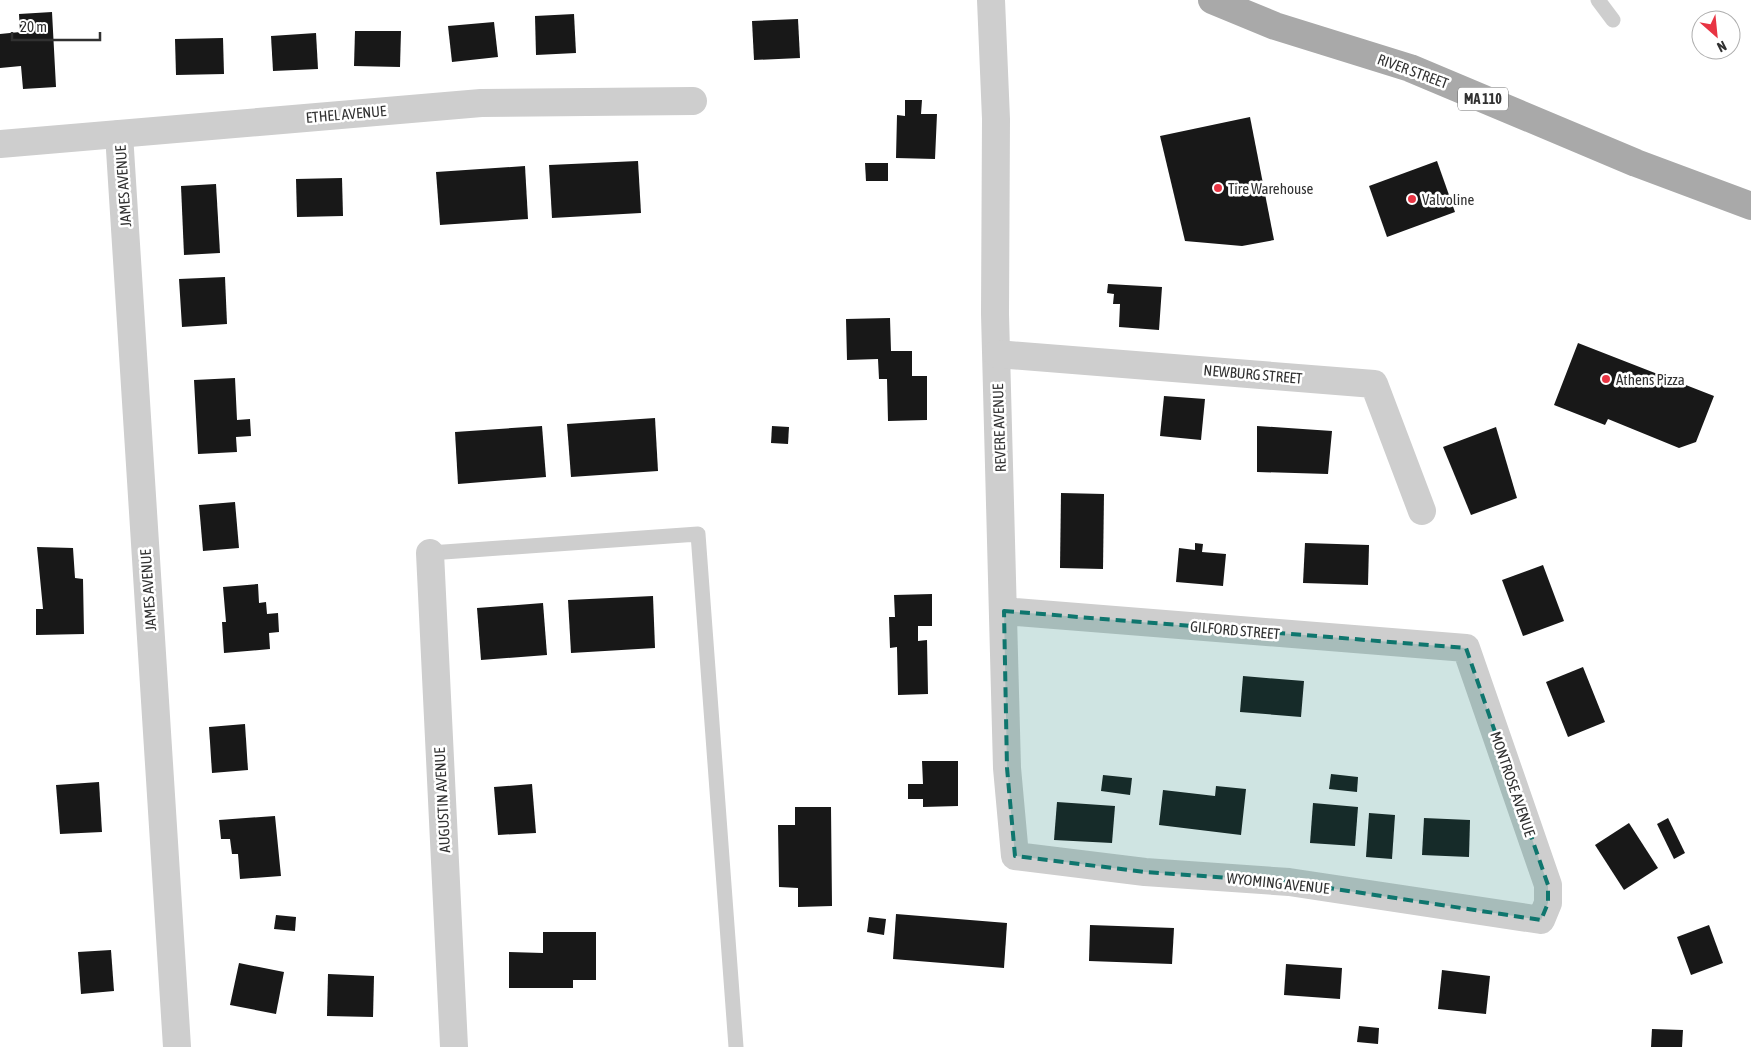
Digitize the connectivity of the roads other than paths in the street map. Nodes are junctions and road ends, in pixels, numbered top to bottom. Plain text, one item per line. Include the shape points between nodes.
1 (991, 0) edge
2 (1212, 0) edge
3 (1598, 0) edge
4 (1613, 20) dead end
5 (693, 101) dead end
6 (120, 134) junction
7 (0, 144) edge
8 (1751, 206) edge
9 (997, 354) junction
10 (1422, 511) dead end
11 (430, 553) joint
12 (1004, 611) junction
13 (1466, 648) joint
14 (1015, 856) joint
15 (1541, 920) joint
16 (177, 1047) edge
17 (454, 1047) edge
18 (736, 1047) edge

1 - 9 street, REVERE AVENUE via 996,119
2 - 8 main road, RIVER STREET / MA 110 via 1275,26 1410,68 1636,163
3 - 4 lane
5 - 6 street, ETHEL AVENUE via 481,102
6 - 7 street, ETHEL AVENUE
6 - 16 street, JAMES AVENUE
9 - 10 street, NEWBURG STREET via 1374,384
9 - 12 street, REVERE AVENUE
11 - 17 street, AUGUSTIN AVENUE
11 - 18 lane via 698,534
12 - 13 street, GILFORD STREET
12 - 14 street, REVERE AVENUE via 1007,768
13 - 15 street, MONTROSE AVENUE via 1548,886 1548,903
14 - 15 street, WYOMING AVENUE via 1145,872 1289,882

